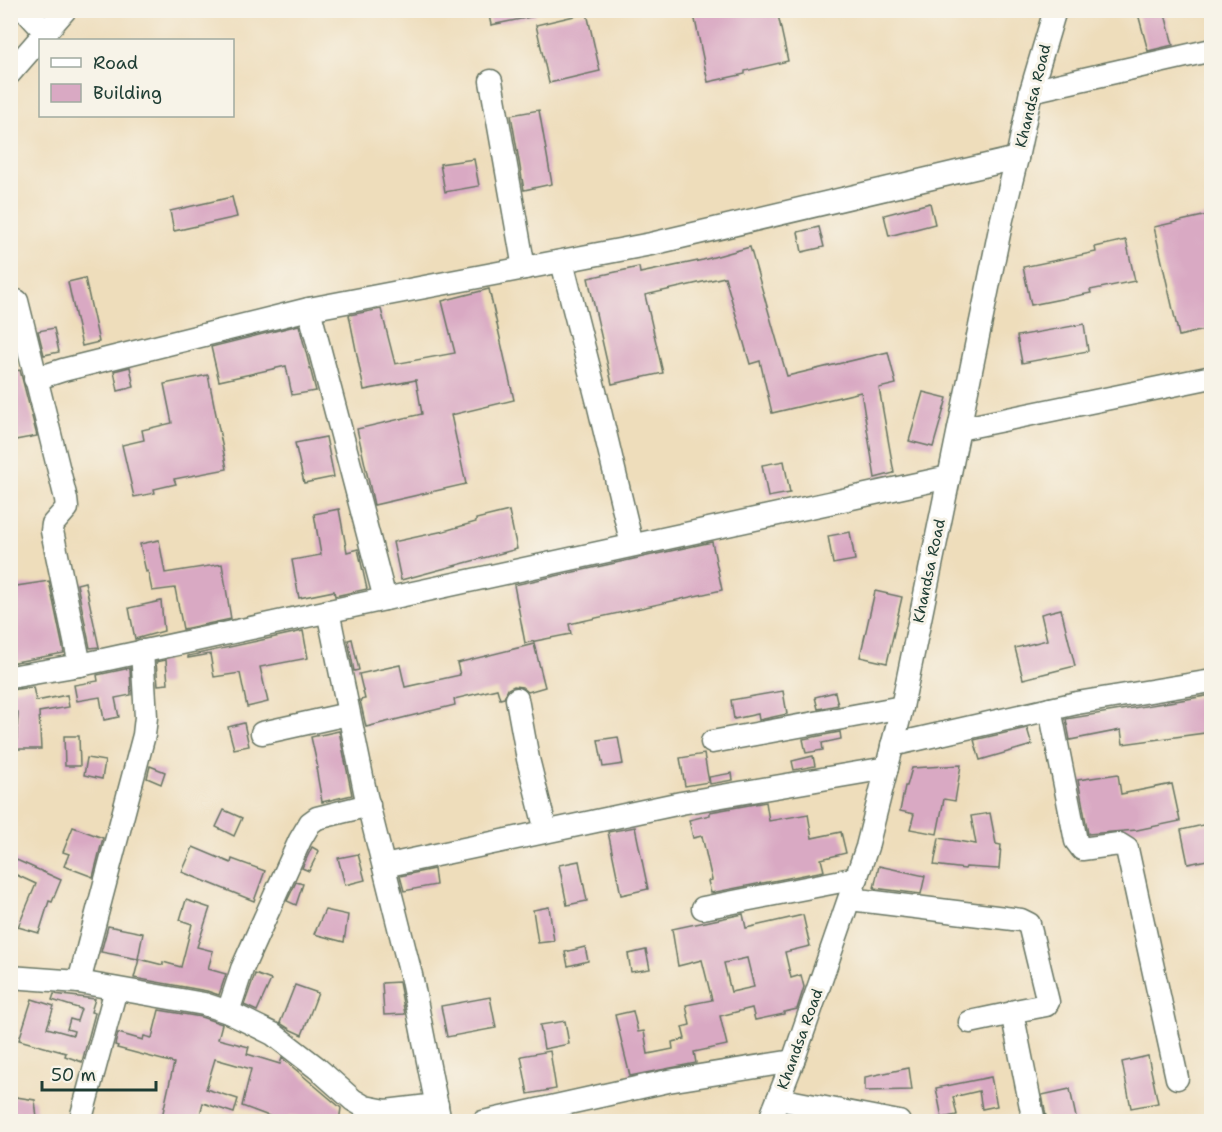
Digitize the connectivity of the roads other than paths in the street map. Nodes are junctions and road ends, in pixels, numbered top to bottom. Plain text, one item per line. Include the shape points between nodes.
1 (26, 10) edge
2 (65, 10) edge
3 (1055, 10) edge
4 (46, 33) junction
5 (41, 39) edge
6 (39, 41) edge
7 (1212, 50) edge
8 (10, 73) edge
9 (491, 81) dead end
10 (1031, 91) junction
11 (1017, 158) junction
12 (562, 262) junction
13 (524, 268) junction
14 (10, 303) edge
15 (309, 309) junction
16 (1212, 377) edge
17 (35, 378) junction
18 (958, 429) junction
19 (949, 477) junction
20 (632, 545) junction
21 (386, 599) junction
22 (328, 611) junction
23 (142, 651) junction
24 (80, 665) junction
25 (10, 677) edge
26 (1212, 681) edge
27 (517, 699) dead end
28 (902, 707) junction
29 (1050, 709) junction
30 (348, 714) junction
31 (262, 733) dead end
32 (712, 742) dead end
33 (892, 745) junction
34 (887, 768) junction
35 (369, 805) junction
36 (546, 831) junction
37 (384, 866) junction
38 (857, 878) junction
39 (850, 899) junction
40 (703, 908) dead end
41 (10, 977) edge
42 (79, 982) junction
43 (116, 989) junction
44 (228, 1012) junction
45 (1013, 1013) junction
46 (970, 1022) dead end
47 (793, 1062) junction
48 (1177, 1078) dead end
49 (778, 1099) junction
50 (438, 1113) edge
51 (80, 1122) edge
52 (483, 1122) edge
53 (769, 1122) edge
54 (899, 1122) edge
55 (1034, 1122) edge

1 - 4 street
2 - 4 street
3 - 10 street, Khandsa Road
4 - 5 street
6 - 8 street
7 - 10 street
9 - 13 street
10 - 11 street, Khandsa Road
11 - 12 street
11 - 18 street, Khandsa Road
12 - 13 street
12 - 20 street
13 - 15 street
14 - 17 street via 17,302
15 - 17 street
15 - 21 street
16 - 18 street
17 - 24 street via 66,499 67,508 52,531
18 - 19 street, Khandsa Road
19 - 20 street
19 - 28 street, Khandsa Road
20 - 21 street
21 - 22 street
22 - 23 street
22 - 30 street
23 - 24 street
23 - 42 street via 144,735
24 - 25 street
26 - 29 street
27 - 36 street
28 - 32 street
28 - 33 street, Khandsa Road
29 - 33 street
29 - 48 street via 1078,845 1089,849 1119,844 1127,849
30 - 31 street
30 - 35 street
33 - 34 street, Khandsa Road
34 - 36 street via 681,803
34 - 38 street, Khandsa Road
35 - 37 street
35 - 44 street via 328,814 310,823 242,969
36 - 37 street
37 - 50 street via 411,975
38 - 39 street, Khandsa Road
38 - 40 street
39 - 45 street via 1029,924 1048,1002
39 - 47 street, Khandsa Road
41 - 42 street
42 - 43 street
43 - 44 street via 204,1004
43 - 51 street
44 - 50 street via 273,1034 365,1107
45 - 46 street
45 - 55 street
47 - 49 street, Khandsa Road
47 - 52 street via 668,1081
49 - 53 street, Khandsa Road
49 - 54 street

